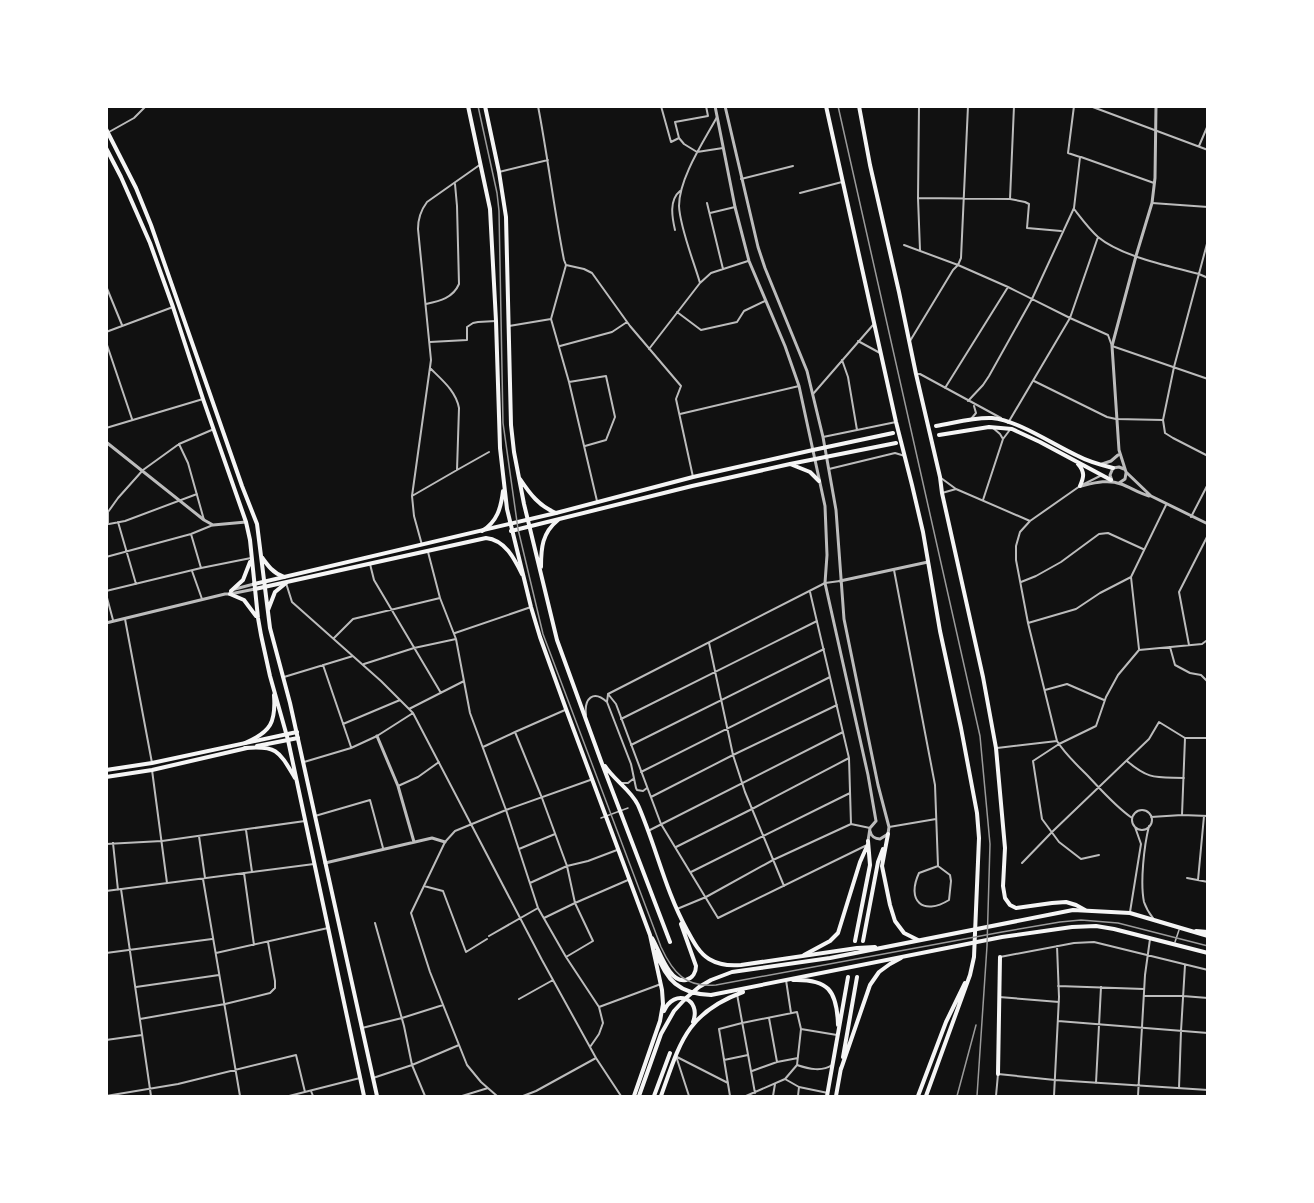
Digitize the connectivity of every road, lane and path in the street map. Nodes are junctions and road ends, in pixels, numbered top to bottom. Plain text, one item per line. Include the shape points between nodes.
1 (146, 106) edge
2 (468, 106) edge
3 (485, 106) edge
4 (538, 106) edge
5 (662, 106) edge
6 (706, 106) edge
7 (715, 106) edge
8 (725, 106) edge
9 (826, 106) edge
10 (859, 106) edge
11 (919, 106) edge
12 (968, 106) edge
13 (1014, 106) edge
14 (1074, 106) edge
15 (1090, 106) edge
16 (1156, 106) edge
17 (717, 117) junction
18 (1208, 125) edge
19 (107, 131) edge
20 (1155, 131) junction
21 (679, 138) junction
22 (1199, 146) junction
23 (106, 148) edge
24 (723, 148) junction
25 (1208, 150) edge
26 (697, 152) junction
27 (1080, 157) junction
28 (548, 160) junction
29 (481, 164) junction
30 (794, 166) dead end
31 (499, 172) junction
32 (741, 179) junction
33 (842, 182) junction
34 (455, 183) junction
35 (1154, 183) junction
36 (681, 190) junction
37 (800, 193) dead end
38 (918, 198) junction
39 (963, 199) junction
40 (1010, 200) junction
41 (1152, 202) junction
42 (707, 203) dead end
43 (735, 207) junction
44 (1208, 207) edge
45 (1074, 208) junction
46 (710, 213) junction
47 (675, 230) dead end
48 (1063, 232) junction
49 (1098, 237) junction
50 (1208, 240) edge
51 (904, 245) dead end
52 (920, 250) junction
53 (1136, 256) junction
54 (750, 261) junction
55 (566, 265) junction
56 (958, 265) junction
57 (723, 269) junction
58 (1199, 274) junction
59 (1208, 278) edge
60 (700, 283) junction
61 (106, 286) edge
62 (1008, 287) junction
63 (1032, 299) junction
64 (765, 301) junction
65 (426, 304) junction
66 (173, 307) junction
67 (678, 312) junction
68 (1070, 318) junction
69 (551, 319) junction
70 (496, 321) junction
71 (627, 322) junction
72 (875, 323) junction
73 (122, 326) junction
74 (509, 326) junction
75 (106, 332) edge
76 (858, 341) junction
77 (106, 342) edge
78 (430, 342) junction
79 (909, 343) junction
80 (558, 346) junction
81 (1112, 346) junction
82 (649, 349) junction
83 (882, 354) junction
84 (842, 360) junction
85 (1174, 367) junction
86 (430, 368) junction
87 (916, 374) junction
88 (1208, 379) edge
89 (1034, 380) junction
90 (569, 382) junction
91 (799, 386) junction
92 (945, 388) junction
93 (813, 394) junction
94 (203, 399) junction
95 (968, 401) junction
96 (973, 404) junction
97 (680, 414) junction
98 (132, 419) junction
99 (1116, 419) junction
100 (966, 420) junction
101 (1163, 420) junction
102 (896, 422) junction
103 (1008, 423) junction
104 (936, 426) dead end
105 (989, 427) junction
106 (106, 428) edge
107 (214, 429) junction
108 (1012, 429) junction
109 (858, 430) junction
110 (894, 433) dead end
111 (939, 435) dead end
112 (823, 437) junction
113 (1002, 439) junction
114 (106, 442) edge
115 (896, 443) dead end
116 (179, 444) junction
117 (585, 446) junction
118 (825, 447) junction
119 (813, 450) junction
120 (489, 452) dead end
121 (1119, 453) junction
122 (905, 456) junction
123 (1208, 456) edge
124 (827, 457) junction
125 (814, 459) junction
126 (1076, 461) junction
127 (790, 464) junction
128 (1100, 464) junction
129 (1114, 467) junction
130 (829, 469) junction
131 (143, 470) junction
132 (457, 470) junction
133 (1125, 470) junction
134 (1104, 475) junction
135 (693, 477) junction
136 (940, 477) junction
137 (519, 478) junction
138 (819, 481) junction
139 (1112, 481) junction
140 (1119, 483) junction
141 (504, 484) junction
142 (1208, 484) edge
143 (1080, 486) junction
144 (956, 489) junction
145 (942, 493) junction
146 (197, 494) junction
147 (412, 496) junction
148 (1150, 496) junction
149 (180, 500) junction
150 (983, 500) junction
151 (597, 501) junction
152 (1166, 504) junction
153 (106, 507) edge
154 (108, 512) edge
155 (556, 513) junction
156 (1191, 517) junction
157 (528, 519) junction
158 (204, 520) junction
159 (558, 520) junction
160 (1030, 521) junction
161 (118, 522) junction
162 (246, 522) junction
163 (510, 523) junction
164 (107, 524) edge
165 (1208, 524) edge
166 (213, 525) junction
167 (529, 526) junction
168 (482, 531) junction
169 (511, 531) junction
170 (191, 534) junction
171 (1208, 536) edge
172 (422, 545) junction
173 (1143, 549) junction
174 (427, 551) junction
175 (127, 552) junction
176 (260, 554) junction
177 (106, 557) edge
178 (251, 558) junction
179 (928, 562) junction
180 (370, 564) junction
181 (201, 568) junction
182 (894, 570) junction
183 (192, 571) junction
184 (541, 574) junction
185 (284, 577) junction
186 (524, 577) junction
187 (1131, 577) junction
188 (264, 581) junction
189 (840, 581) junction
190 (1020, 582) junction
191 (286, 583) junction
192 (825, 583) junction
193 (136, 584) junction
194 (254, 584) junction
195 (265, 588) junction
196 (255, 589) junction
197 (809, 591) junction
198 (106, 592) edge
199 (229, 593) junction
200 (440, 598) junction
201 (202, 600) junction
202 (531, 607) junction
203 (392, 610) junction
204 (268, 614) junction
205 (258, 618) junction
206 (124, 619) junction
207 (113, 621) junction
208 (817, 621) junction
209 (106, 623) edge
210 (1028, 623) junction
211 (454, 633) junction
212 (333, 638) junction
213 (456, 639) junction
214 (1207, 640) edge
215 (709, 643) junction
216 (1189, 645) junction
217 (1169, 646) junction
218 (414, 648) junction
219 (824, 648) junction
220 (1139, 650) junction
221 (353, 656) junction
222 (362, 664) junction
223 (323, 665) junction
224 (715, 672) junction
225 (270, 676) junction
226 (830, 677) junction
227 (283, 678) junction
228 (464, 681) junction
229 (1208, 682) edge
230 (1045, 690) junction
231 (441, 693) junction
232 (608, 694) junction
233 (400, 700) junction
234 (721, 700) junction
235 (1105, 700) junction
236 (607, 702) junction
237 (837, 705) junction
238 (408, 709) junction
239 (566, 709) junction
240 (413, 713) junction
241 (621, 719) junction
242 (586, 721) junction
243 (343, 724) junction
244 (728, 729) junction
245 (297, 732) junction
246 (515, 732) junction
247 (843, 732) junction
248 (286, 734) junction
249 (377, 736) junction
250 (298, 738) junction
251 (1185, 738) junction
252 (1208, 738) edge
253 (288, 740) junction
254 (1058, 742) junction
255 (245, 743) junction
256 (631, 745) junction
257 (483, 747) junction
258 (245, 748) junction
259 (351, 748) junction
260 (996, 748) junction
261 (733, 755) junction
262 (849, 758) junction
263 (600, 760) junction
264 (1127, 761) junction
265 (303, 762) junction
266 (439, 762) junction
267 (152, 763) junction
268 (106, 770) edge
269 (152, 770) junction
270 (641, 772) junction
271 (634, 776) junction
272 (106, 777) edge
273 (1184, 778) junction
274 (593, 779) junction
275 (297, 781) junction
276 (617, 782) junction
277 (742, 782) junction
278 (398, 786) junction
279 (647, 788) junction
280 (1099, 788) junction
281 (850, 793) junction
282 (651, 797) junction
283 (542, 798) junction
284 (628, 808) dead end
285 (752, 809) junction
286 (506, 810) junction
287 (1182, 815) junction
288 (315, 816) junction
289 (1206, 816) edge
290 (1151, 817) junction
291 (601, 818) dead end
292 (1132, 818) junction
293 (936, 819) junction
294 (305, 821) junction
295 (876, 821) junction
296 (472, 824) junction
297 (661, 824) junction
298 (851, 824) junction
299 (1149, 826) junction
300 (889, 827) junction
301 (1135, 827) junction
302 (870, 829) junction
303 (246, 830) junction
304 (648, 831) junction
305 (1052, 832) junction
306 (555, 834) junction
307 (888, 834) junction
308 (199, 836) junction
309 (763, 836) junction
310 (162, 841) junction
311 (414, 842) junction
312 (445, 842) junction
313 (113, 843) junction
314 (868, 843) junction
315 (106, 844) edge
316 (675, 848) junction
317 (383, 849) junction
318 (519, 849) junction
319 (619, 849) junction
320 (1099, 855) dead end
321 (773, 860) junction
322 (325, 863) junction
323 (1022, 863) dead end
324 (314, 864) junction
325 (567, 866) junction
326 (938, 866) junction
327 (252, 872) junction
328 (690, 872) junction
329 (244, 873) junction
330 (204, 878) junction
331 (1187, 878) dead end
332 (631, 879) junction
333 (1198, 880) junction
334 (1208, 882) edge
335 (167, 883) junction
336 (530, 883) junction
337 (424, 886) junction
338 (784, 886) junction
339 (120, 890) junction
340 (106, 891) edge
341 (706, 897) junction
342 (575, 903) junction
343 (538, 908) junction
344 (676, 909) junction
345 (1086, 910) junction
346 (1130, 913) junction
347 (520, 918) junction
348 (544, 918) junction
349 (1155, 921) junction
350 (1181, 921) dead end
351 (375, 923) dead end
352 (328, 928) junction
353 (650, 934) junction
354 (1208, 934) edge
355 (212, 939) junction
356 (1150, 939) junction
357 (855, 941) dead end
358 (863, 941) dead end
359 (919, 941) junction
360 (268, 942) junction
361 (670, 942) dead end
362 (254, 945) junction
363 (1057, 946) junction
364 (885, 947) junction
365 (1173, 949) dead end
366 (130, 950) junction
367 (106, 952) edge
368 (1208, 953) edge
369 (215, 954) junction
370 (803, 955) junction
371 (1148, 956) junction
372 (566, 957) junction
373 (904, 957) junction
374 (1000, 957) joint
375 (1185, 965) junction
376 (1208, 970) edge
377 (219, 975) junction
378 (970, 975) junction
379 (848, 977) dead end
380 (857, 977) dead end
381 (553, 980) junction
382 (786, 980) junction
383 (661, 984) junction
384 (1059, 986) junction
385 (135, 987) junction
386 (755, 987) junction
387 (1101, 987) junction
388 (1144, 989) junction
389 (737, 994) junction
390 (1144, 996) junction
391 (1183, 996) junction
392 (999, 997) junction
393 (1208, 998) edge
394 (519, 999) dead end
395 (1059, 1002) junction
396 (225, 1004) junction
397 (443, 1005) junction
398 (599, 1007) junction
399 (791, 1014) junction
400 (402, 1018) junction
401 (770, 1018) junction
402 (140, 1019) junction
403 (660, 1021) junction
404 (1058, 1021) junction
405 (742, 1023) junction
406 (692, 1025) junction
407 (1100, 1025) junction
408 (362, 1028) junction
409 (1142, 1028) junction
410 (801, 1029) junction
411 (1181, 1031) junction
412 (1208, 1033) edge
413 (142, 1035) junction
414 (838, 1035) junction
415 (106, 1040) edge
416 (459, 1045) junction
417 (590, 1047) junction
418 (670, 1053) dead end
419 (748, 1055) junction
420 (676, 1056) junction
421 (596, 1058) junction
422 (798, 1058) junction
423 (724, 1060) junction
424 (777, 1062) junction
425 (412, 1065) junction
426 (797, 1065) junction
427 (832, 1065) junction
428 (236, 1069) junction
429 (841, 1069) junction
430 (751, 1071) junction
431 (998, 1074) junction
432 (360, 1078) junction
433 (374, 1078) junction
434 (785, 1079) junction
435 (1054, 1080) junction
436 (728, 1083) junction
437 (1096, 1083) junction
438 (775, 1084) junction
439 (1139, 1086) junction
440 (799, 1087) junction
441 (488, 1088) junction
442 (1179, 1088) junction
443 (150, 1089) junction
444 (1208, 1090) edge
445 (311, 1091) junction
446 (537, 1091) junction
447 (305, 1092) junction
448 (755, 1093) junction
449 (828, 1095) edge
450 (106, 1096) edge
451 (151, 1096) edge
452 (240, 1096) edge
453 (289, 1096) edge
454 (313, 1096) edge
455 (363, 1096) edge
456 (377, 1096) edge
457 (425, 1096) edge
458 (462, 1096) edge
459 (498, 1096) edge
460 (523, 1096) edge
461 (538, 1096) edge
462 (621, 1096) edge
463 (634, 1096) edge
464 (639, 1096) edge
465 (654, 1096) edge
466 (661, 1096) edge
467 (689, 1096) edge
468 (730, 1096) edge
469 (746, 1096) edge
470 (773, 1096) edge
471 (798, 1096) edge
472 (836, 1096) edge
473 (918, 1096) edge
474 (926, 1096) edge
475 (996, 1096) edge
476 (1054, 1096) edge
477 (1138, 1096) edge

1 - 19 street via 134,118
2 - 29 main road
3 - 31 main road
4 - 28 street
5 - 21 street via 671,142
6 - 21 street via 708,116 675,122
7 - 17 street
8 - 32 street
9 - 33 main road
10 - 79 main road
11 - 38 street
12 - 39 street
13 - 40 street
14 - 27 street via 1068,153
15 - 20 street
16 - 20 street
17 - 24 street
17 - 26 street
18 - 22 street
19 - 176 main road via 155,237 257,524
20 - 22 street
20 - 35 street
21 - 26 street
22 - 25 street
23 - 66 main road via 150,243
24 - 26 street
24 - 43 street
26 - 36 street
27 - 35 street
27 - 45 street
28 - 31 street
28 - 55 street
29 - 34 street
29 - 70 main road via 490,209
30 - 32 street
31 - 74 main road via 506,217
32 - 93 street via 765,268
33 - 37 street
33 - 72 main road
34 - 65 street via 427,202 418,219
34 - 65 street via 459,284 448,297
35 - 41 street
36 - 47 street via 673,203
36 - 60 street via 681,217
38 - 39 street
38 - 52 street
39 - 40 street
39 - 56 street
40 - 48 street via 1029,204 1027,228
41 - 44 street
41 - 53 street
42 - 46 street
43 - 46 street
43 - 54 street
45 - 48 street
45 - 49 street
46 - 57 street
48 - 63 street
49 - 53 street
49 - 68 street
50 - 58 street
51 - 52 street
52 - 56 street
53 - 58 street
53 - 81 street
54 - 57 street
54 - 64 street
55 - 69 street
55 - 71 street via 592,273
56 - 62 street
56 - 79 street
57 - 60 street
58 - 59 street
58 - 85 street
60 - 67 street
61 - 73 street
62 - 63 street
62 - 92 street
63 - 68 street
63 - 95 street via 989,376
64 - 67 street via 744,311 737,322 701,330
64 - 91 street
65 - 78 street
66 - 73 street
66 - 94 main road
67 - 82 street
68 - 81 street via 1108,335
68 - 89 street
69 - 74 street
69 - 80 street
70 - 78 street via 473,323 467,327 467,340
70 - 141 main road
71 - 80 street via 612,332
71 - 82 street
72 - 76 street
72 - 83 main road
73 - 75 street
74 - 137 main road via 511,424
76 - 83 street
76 - 84 street
77 - 98 street
78 - 86 street
79 - 87 main road
80 - 90 street
81 - 85 street
81 - 99 street
82 - 97 street via 681,386 676,399
83 - 102 main road
84 - 93 street
84 - 109 street
85 - 88 street
85 - 101 street
86 - 132 street via 458,400
86 - 147 street
87 - 92 street
87 - 136 main road
89 - 99 street
89 - 103 street
90 - 117 street
90 - 117 street via 606,376 615,417 606,440
91 - 97 street
91 - 119 street
92 - 95 street
93 - 112 street
94 - 98 street
94 - 107 main road
95 - 96 street
96 - 100 street via 976,413
96 - 103 street
97 - 135 street
98 - 106 street
99 - 101 street
99 - 121 street
100 - 103 main road via 993,418
100 - 104 main road
101 - 123 street via 1165,433
102 - 109 street
102 - 122 main road
103 - 128 main road
105 - 108 main road
105 - 111 main road
105 - 113 street
107 - 116 street
107 - 162 main road
108 - 113 street
108 - 126 main road
109 - 112 street
110 - 118 main road
112 - 118 street
113 - 150 street
114 - 131 street
115 - 124 main road
116 - 131 street
116 - 146 street
117 - 151 street
118 - 119 main road
118 - 124 street
119 - 125 street
119 - 135 main road
120 - 132 street
121 - 128 street
121 - 129 street
121 - 133 street
122 - 130 street via 895,453
122 - 179 main road
124 - 125 main road
124 - 130 street
125 - 127 main road
125 - 138 street
126 - 134 main road
126 - 143 main road via 1084,472
127 - 138 main road via 810,472
127 - 159 main road
128 - 129 main road
129 - 133 street
129 - 139 street
130 - 189 street
131 - 149 street
131 - 154 street
132 - 147 street
133 - 140 street via 1125,479
133 - 148 street
134 - 139 main road
134 - 143 street
135 - 151 main road
136 - 144 street
136 - 145 main road
137 - 155 main road via 535,500
137 - 157 main road
138 - 192 street via 827,530
139 - 140 street
139 - 143 street
140 - 148 street
141 - 163 main road
141 - 168 main road via 497,515
142 - 156 street
143 - 160 street
144 - 145 street
144 - 150 street
145 - 260 main road
146 - 149 street
146 - 158 street
147 - 172 street
148 - 152 street
149 - 158 street
149 - 161 street
150 - 160 street
151 - 155 main road
152 - 156 street
152 - 173 street
153 - 154 street
154 - 164 street
155 - 157 main road
156 - 165 street
157 - 163 main road
157 - 167 main road
158 - 166 street
159 - 167 main road
159 - 184 main road via 550,526 543,542
160 - 190 street via 1020,532 1016,546
161 - 164 street
161 - 175 street
162 - 166 street
162 - 178 main road
163 - 168 main road
163 - 169 main road
166 - 170 street
167 - 169 main road
167 - 184 main road
168 - 172 main road
169 - 186 main road
170 - 175 street
170 - 181 street
171 - 216 street via 1179,592
172 - 185 main road
173 - 187 street
173 - 190 street via 1108,533 1099,534 1060,562
174 - 180 main road
174 - 186 main road via 491,538 507,550
174 - 200 street
175 - 177 street
175 - 193 street
176 - 185 main road via 271,570
176 - 188 main road
178 - 181 street
178 - 194 main road
178 - 199 main road via 243,580
179 - 182 street
179 - 378 main road via 977,813 976,931
180 - 191 main road
180 - 203 street
181 - 183 street
182 - 189 street
182 - 293 street via 935,785
183 - 193 street
183 - 201 street
184 - 242 main road via 557,640
185 - 188 main road
186 - 202 main road
187 - 210 street via 1076,609
187 - 220 street
188 - 194 main road
188 - 195 main road
189 - 192 street
189 - 300 street via 844,619
190 - 210 street
191 - 195 main road
191 - 204 main road via 274,592
191 - 212 street via 292,602
192 - 197 street
192 - 295 street
193 - 198 street
194 - 196 main road
194 - 199 street
195 - 196 main road
195 - 204 main road
196 - 199 street
196 - 205 main road
197 - 208 street
197 - 215 street
198 - 207 street
199 - 201 street
199 - 205 main road via 244,600
200 - 203 street
200 - 211 street
201 - 206 street
202 - 211 street
202 - 239 main road
203 - 212 street via 353,619
203 - 218 street
204 - 227 main road
205 - 225 main road
206 - 207 street
206 - 267 street
207 - 209 street
208 - 219 street
208 - 224 street
210 - 230 street
211 - 213 street
212 - 221 street
213 - 218 street
213 - 228 street
214 - 216 street
215 - 224 street
215 - 232 street
216 - 217 street
217 - 220 street
217 - 229 street via 1175,665 1201,675
218 - 222 street
218 - 231 street
219 - 226 street
219 - 234 street
220 - 235 street via 1118,675
221 - 222 street
221 - 223 street
222 - 233 street
223 - 227 street
223 - 243 street
224 - 234 street
224 - 241 street
225 - 248 main road
225 - 255 main road via 272,723 261,735
226 - 237 street
226 - 244 street
227 - 245 main road
228 - 231 street
228 - 257 street via 470,713
230 - 235 street via 1067,684
230 - 254 street
231 - 238 street
232 - 236 street
232 - 241 street
233 - 238 street
233 - 243 street
234 - 244 street
234 - 256 street
235 - 254 street via 1096,726
236 - 242 street via 596,696 589,699 585,705
236 - 271 street
237 - 247 street
237 - 261 street
238 - 240 street
239 - 246 street
239 - 274 main road
240 - 249 street
240 - 266 street
241 - 256 street
242 - 263 main road
243 - 259 street
244 - 261 street
244 - 270 street
245 - 248 main road
245 - 250 main road
246 - 257 street
246 - 283 street
247 - 262 street
247 - 277 street
248 - 253 main road
248 - 255 main road
249 - 259 street
249 - 278 street
250 - 253 main road
250 - 265 main road
251 - 252 street
251 - 264 street via 1160,722 1149,740
251 - 273 street
253 - 258 main road
253 - 275 main road
254 - 260 street
254 - 280 street
254 - 305 street via 1033,761 1042,819
255 - 267 main road
256 - 270 street
257 - 286 street
258 - 269 main road
258 - 275 main road via 275,750
259 - 265 street
260 - 345 main road via 1005,898 1016,908 1066,902
261 - 277 street
261 - 282 street
262 - 281 street
262 - 285 street
263 - 276 main road
263 - 361 main road
264 - 273 street via 1153,777
264 - 280 street
265 - 288 main road
266 - 278 street
266 - 296 street
267 - 268 main road
269 - 272 main road
269 - 310 street
270 - 279 street
271 - 276 street via 626,784
271 - 279 street via 637,790
273 - 287 street
274 - 283 street
274 - 319 main road
275 - 294 main road
276 - 304 main road via 636,801
277 - 285 street
277 - 297 street
278 - 311 street
279 - 282 street
280 - 292 street
280 - 305 street
281 - 298 street
281 - 309 street
282 - 297 street
283 - 286 street
283 - 306 street
284 - 291 street
285 - 309 street
285 - 316 street
286 - 296 street
286 - 318 street
287 - 289 street
287 - 290 street
288 - 317 street via 370,800
288 - 322 main road
289 - 333 street
290 - 292 street via 1140,811
290 - 299 street
292 - 301 street
293 - 300 street
293 - 326 street
294 - 303 street
294 - 324 main road
295 - 300 street
295 - 302 street
296 - 312 street via 455,831
296 - 347 street
297 - 304 street
297 - 316 street
298 - 302 street
298 - 321 street
299 - 301 street via 1143,830
299 - 349 street via 1143,895
300 - 307 street
301 - 346 street via 1142,844
302 - 307 street via 877,839
302 - 314 street
303 - 308 street
303 - 327 street
304 - 344 main road
305 - 320 street via 1081,859
305 - 323 street
306 - 318 street
306 - 325 street
307 - 358 main road via 878,862
307 - 359 main road via 882,866 890,906 904,933
308 - 310 street
308 - 330 street
309 - 321 street
309 - 328 street
310 - 313 street
310 - 335 street
311 - 312 street via 432,838
311 - 317 street
312 - 337 street
313 - 315 street
313 - 339 street
314 - 338 street
314 - 357 main road via 870,865
314 - 370 main road via 838,933
316 - 328 street
317 - 322 street
318 - 336 street
319 - 325 street
319 - 332 main road
321 - 338 street
321 - 341 street
322 - 408 main road
324 - 327 street
324 - 352 main road
325 - 336 street
325 - 342 street
326 - 326 street via 950,875 949,900 923,907 914,883 919,873
327 - 329 street
328 - 341 street
329 - 330 street
329 - 362 street
330 - 335 street
330 - 355 street
331 - 333 street
332 - 342 street
332 - 353 main road
333 - 334 street
335 - 339 street
336 - 343 street
337 - 347 street via 443,891 466,952
337 - 397 street via 411,913
338 - 341 street via 718,918
339 - 340 street
339 - 366 street
341 - 344 street
342 - 348 street
342 - 372 street via 593,940
343 - 347 street
343 - 348 street
344 - 353 main road via 696,966 692,977 683,980 673,976
344 - 370 main road via 699,949 715,962 741,965
345 - 346 main road
345 - 359 main road
346 - 349 main road
347 - 381 street
348 - 372 street
349 - 354 main road
350 - 365 street
351 - 400 street
352 - 360 street
352 - 432 main road
353 - 383 main road
353 - 386 main road via 663,969 679,987 705,995
355 - 366 street
355 - 369 street
356 - 368 main road
356 - 371 street
356 - 373 main road via 1096,926 1072,927
359 - 364 main road
360 - 362 street
360 - 396 street via 275,988 270,993
362 - 369 street
363 - 371 street via 1094,942
363 - 374 street
363 - 384 street
364 - 370 main road
364 - 464 main road via 732,972 711,980 674,1011
366 - 367 street
366 - 385 street
369 - 377 street
371 - 375 street
371 - 388 street
372 - 398 street
373 - 382 main road
373 - 429 main road via 879,972 870,985
374 - 392 main road
375 - 376 street
375 - 391 street
377 - 385 street
377 - 396 street
378 - 473 main road via 946,1022
378 - 474 main road
379 - 414 main road
380 - 429 main road
381 - 394 street
381 - 417 street
382 - 386 main road
382 - 399 street
382 - 414 main road via 815,981 829,989 836,1001
383 - 398 street
383 - 403 main road
384 - 387 street
384 - 395 street
385 - 402 street
386 - 389 main road
387 - 388 street
387 - 407 street
388 - 390 street
389 - 405 street
389 - 406 main road via 710,1008
390 - 391 street
390 - 409 street
391 - 393 street
391 - 411 street
392 - 395 street
392 - 431 main road
395 - 404 street
396 - 402 street
396 - 428 street
397 - 400 street
397 - 416 street
398 - 417 street via 603,1023
399 - 401 street
399 - 410 street via 797,1012
400 - 408 street
400 - 425 street
401 - 405 street
401 - 424 street
402 - 413 street
403 - 406 main road via 668,1004 681,998 695,1008
403 - 463 main road
404 - 407 street
404 - 435 street
405 - 419 street
405 - 423 street via 719,1029
406 - 420 main road
407 - 409 street
407 - 437 street
408 - 433 main road
409 - 411 street
409 - 439 street
410 - 414 street
410 - 422 street
411 - 412 street
411 - 442 street
413 - 415 street
413 - 443 street
414 - 427 main road
416 - 425 street
416 - 441 street via 468,1065
417 - 421 street
418 - 465 main road
419 - 423 street
419 - 430 street
420 - 436 street
420 - 466 main road
420 - 467 street
421 - 446 street
421 - 462 street
422 - 424 street
422 - 426 street
423 - 436 street
424 - 430 street
425 - 433 street
425 - 457 street
426 - 427 street via 826,1070
426 - 434 street
427 - 449 main road
428 - 443 street
428 - 447 street via 296,1055
428 - 452 street
429 - 472 main road
430 - 448 street
431 - 435 street
431 - 475 street
432 - 445 street
432 - 455 main road
433 - 456 main road
434 - 438 street
434 - 440 street
435 - 437 street
435 - 476 street
436 - 468 street
437 - 439 street
438 - 448 street
438 - 470 street
439 - 442 street
439 - 477 street
440 - 449 street
440 - 471 street
441 - 458 street
441 - 459 street
442 - 444 street
443 - 450 street
443 - 451 street
445 - 447 street
445 - 454 street
446 - 460 street
446 - 461 street
447 - 453 street
448 - 469 street

